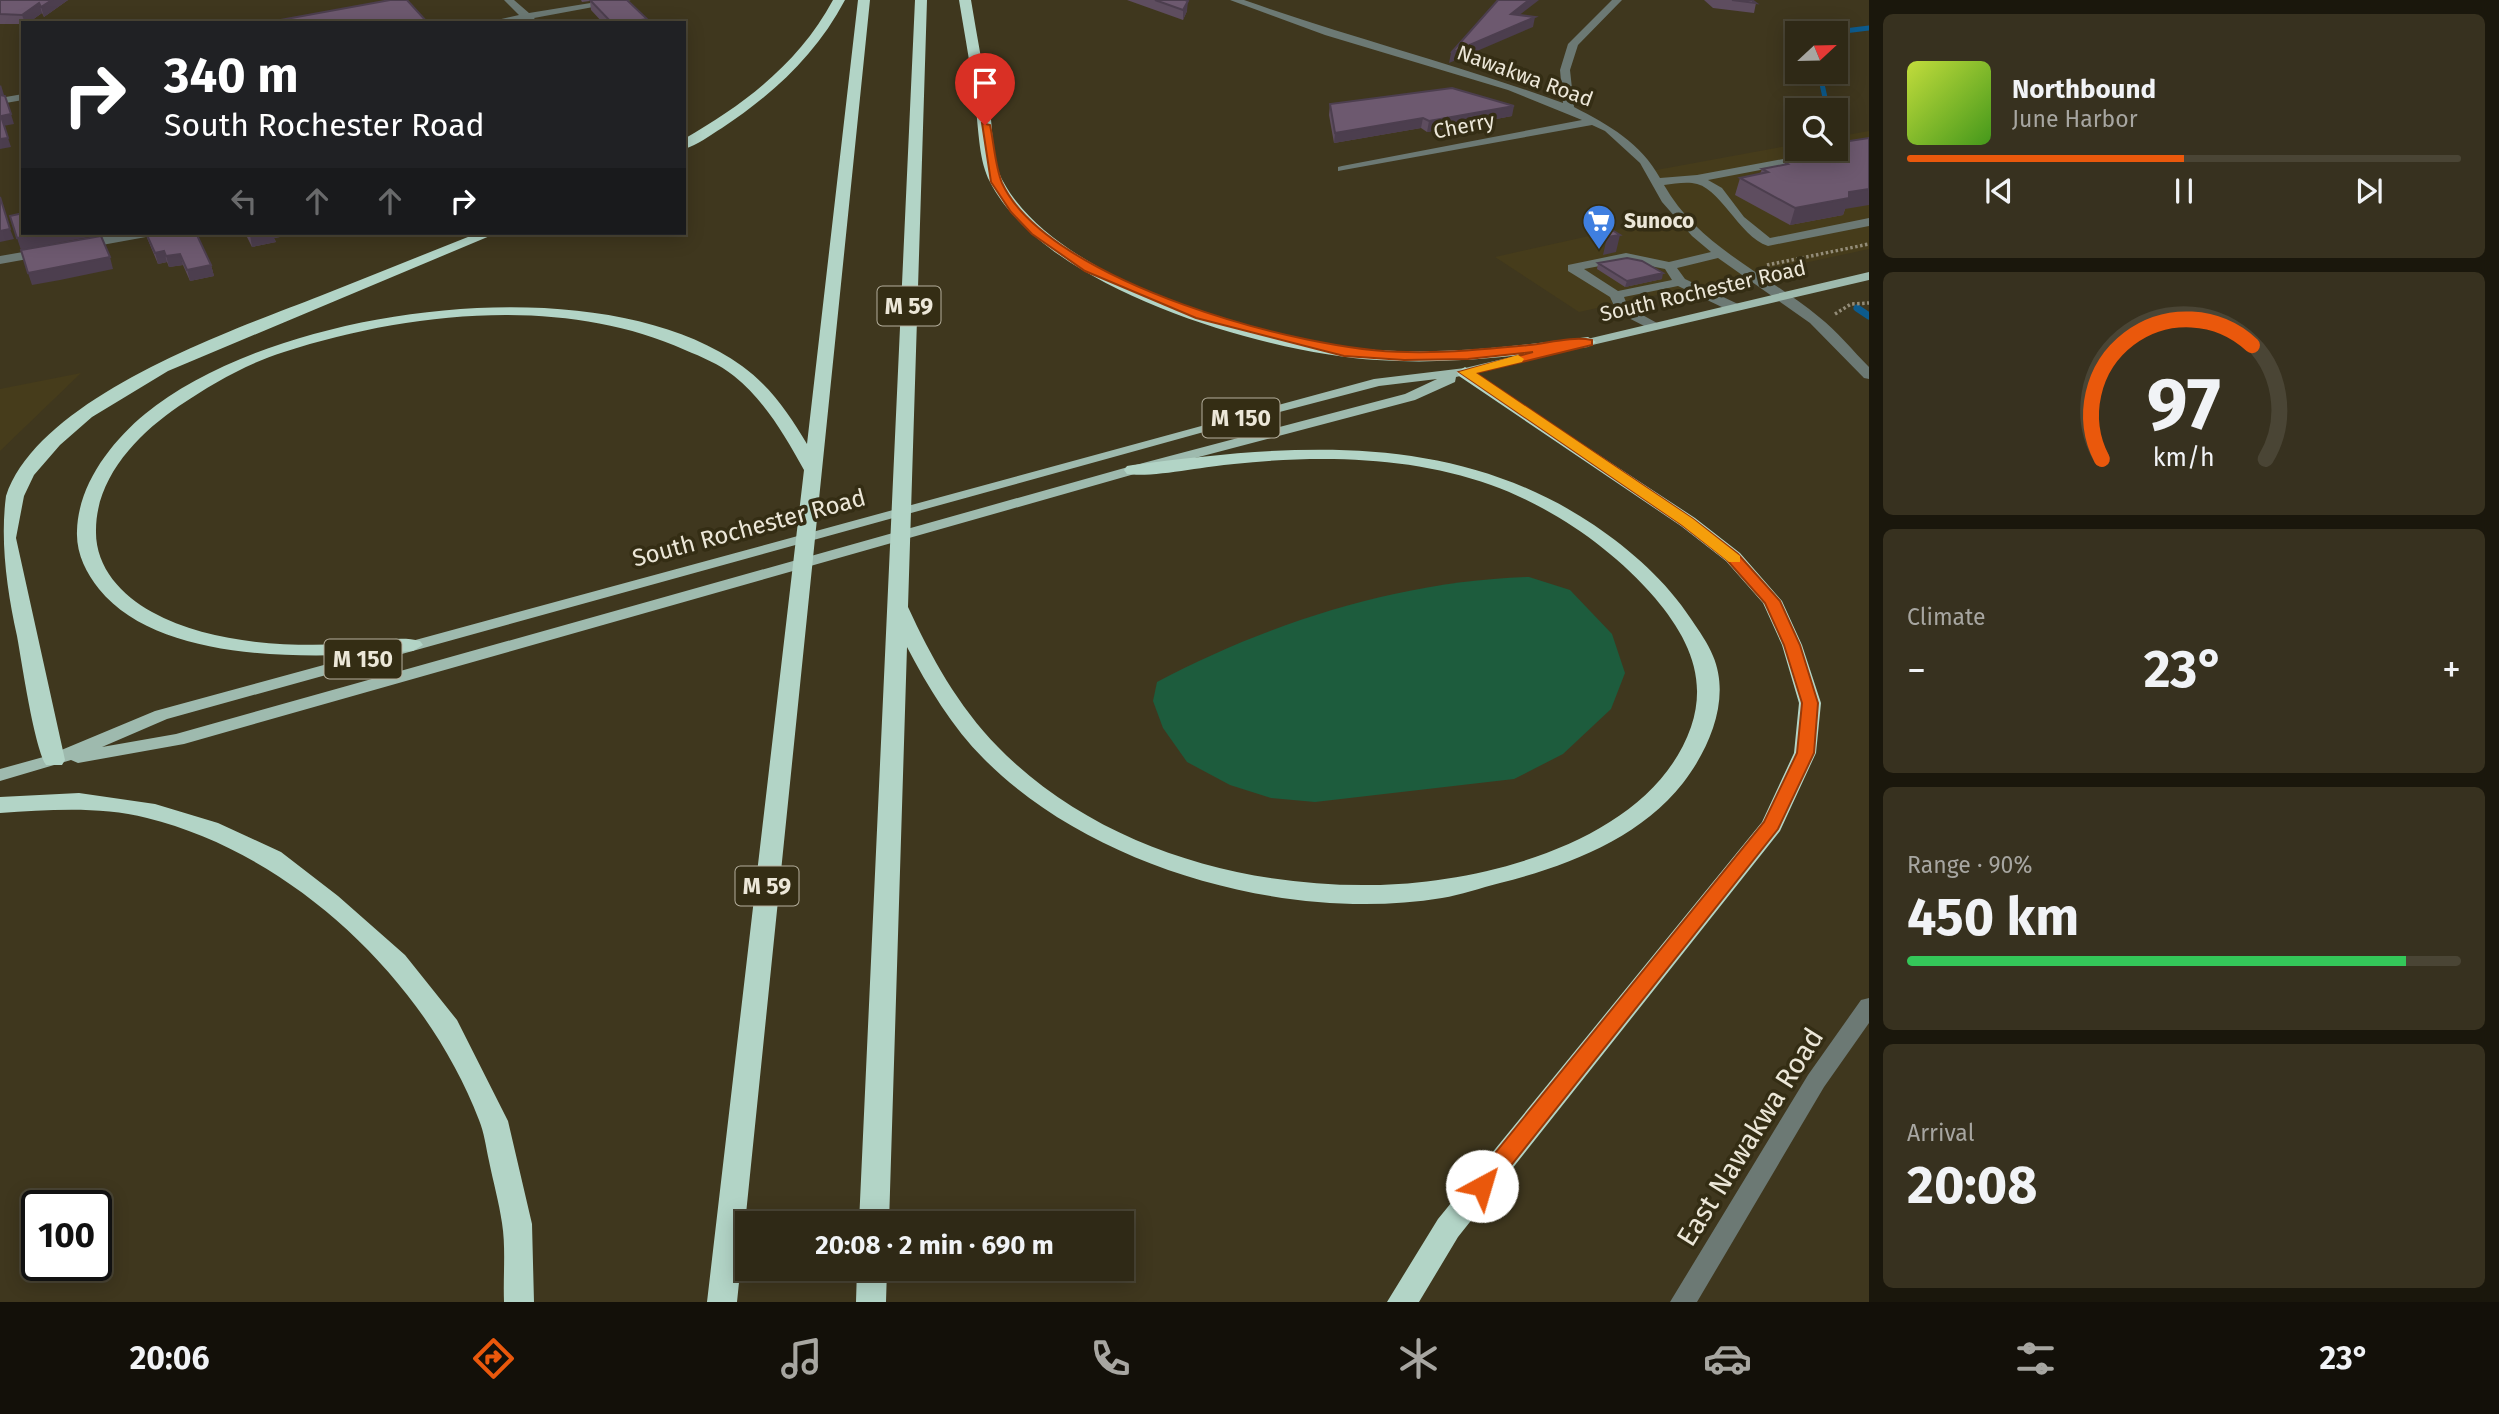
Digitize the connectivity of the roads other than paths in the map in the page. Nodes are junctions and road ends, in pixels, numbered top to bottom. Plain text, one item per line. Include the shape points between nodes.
1 (509, 0) edge
2 (626, 0) edge
3 (839, 0) edge
4 (864, 0) edge
5 (921, 0) edge
6 (965, 0) edge
7 (1235, 0) edge
8 (1617, 0) edge
9 (530, 20) edge
10 (21, 97) edge
11 (0, 101) edge
12 (1569, 109) junction
13 (1593, 121) junction
14 (686, 144) edge
15 (1869, 146) edge
16 (1342, 169) dead end
17 (1696, 179) junction
18 (1656, 181) junction
19 (1869, 222) edge
20 (135, 235) edge
21 (485, 235) edge
22 (1719, 254) junction
23 (0, 260) edge
24 (1670, 266) junction
25 (1869, 276) edge
26 (1680, 282) junction
27 (1615, 295) junction
28 (1782, 295) junction
29 (1733, 307) junction
30 (1652, 326) junction
31 (1588, 342) junction
32 (1465, 372) junction
33 (1869, 375) edge
34 (1133, 470) junction
35 (813, 471) junction
36 (897, 605) junction
37 (412, 645) junction
38 (54, 760) junction
39 (0, 775) edge
40 (0, 805) edge
41 (1869, 1006) edge
42 (874, 1211) edge
43 (872, 1281) edge
44 (519, 1302) edge
45 (722, 1302) edge
46 (871, 1302) edge
47 (1402, 1302) edge
48 (1683, 1302) edge

1 - 9 street
2 - 9 street
3 - 14 highway via 826,26 797,62
4 - 35 highway, M 59
5 - 36 highway, M 59
6 - 31 highway via 996,182 1036,232 1089,268 1200,315 1344,352 1468,355
7 - 12 street, Nawakwa Road
8 - 12 street via 1573,44 1565,70
10 - 11 street
12 - 13 street, Nawakwa Road
13 - 16 street, Cherry
13 - 18 street, Nawakwa Road via 1636,152
15 - 17 street
17 - 18 street
17 - 19 street via 1718,191 1740,220 1768,242
18 - 22 street, Nawakwa Road via 1679,216
20 - 23 street
21 - 38 highway via 182,359 89,413 25,474 12,504 6,538
22 - 24 street
22 - 28 street, Nawakwa Road
24 - 26 street
24 - 27 street via 1626,257 1573,268
25 - 28 main road, South Rochester Road / M 150
26 - 27 street
26 - 29 street
27 - 30 street via 1622,309
28 - 29 main road, South Rochester Road / M 150
28 - 33 street via 1837,339
29 - 30 main road, South Rochester Road / M 150
30 - 31 main road, South Rochester Road / M 150
31 - 32 main road, South Rochester Road / M 150
32 - 34 main road, South Rochester Road / M 150 via 1410,397
32 - 37 main road, South Rochester Road / M 150 via 1379,382
32 - 47 highway via 1733,557 1772,601 1810,703 1805,753 1772,825 1448,1228
34 - 36 highway via 1241,455 1362,452 1423,460 1530,494 1583,523 1630,561 1673,605 1704,656 1709,701 1697,744 1671,782 1626,823 1568,853 1433,891 1357,895 1285,888 1207,873 1139,851 1048,801 1018,779 971,731 923,659
34 - 38 main road, South Rochester Road / M 150 via 177,740
35 - 37 highway via 789,427 758,388 699,348 598,317 491,311 425,316 327,335 231,369 154,415 103,474 84,517 88,555 104,586 139,614 187,634 256,649 325,651
35 - 45 highway, M 59
36 - 42 highway, M 59
37 - 38 main road, South Rochester Road / M 150 via 161,715
38 - 39 main road, South Rochester Road
40 - 44 highway via 79,801 147,810 210,829 272,858 396,962 447,1027 494,1121 517,1224
41 - 48 street, East Nawakwa Road via 1816,1081
43 - 46 highway

